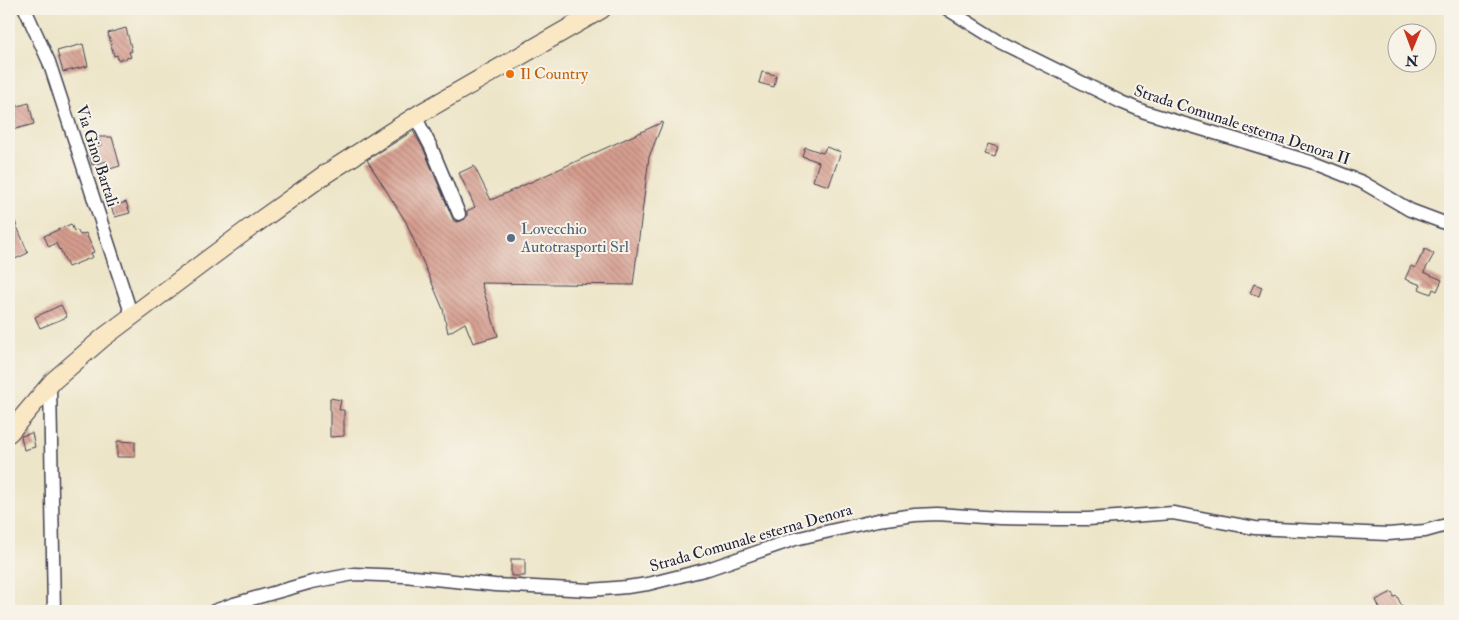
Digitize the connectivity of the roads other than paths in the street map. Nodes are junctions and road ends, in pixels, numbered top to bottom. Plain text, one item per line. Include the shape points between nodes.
1 (25, 9) edge
2 (947, 9) edge
3 (596, 10) edge
4 (415, 116) junction
5 (459, 214) dead end
6 (1450, 225) edge
7 (132, 316) junction
8 (50, 384) junction
9 (9, 432) edge
10 (1450, 524) edge
11 (54, 611) edge
12 (214, 611) edge

1 - 7 street, Via Gino Bartali via 49,62
2 - 6 street, Strada Comunale esterna Denora II via 1000,42 1121,102 1311,162 1362,182 1410,210
3 - 4 street
4 - 5 street
4 - 7 street via 243,232
7 - 8 street
8 - 9 street
8 - 11 street
10 - 12 street, Strada Comunale esterna Denora via 1425,531 1388,534 1255,528 1173,513 1088,519 915,515 795,539 708,568 627,587 590,590 354,574 312,582

